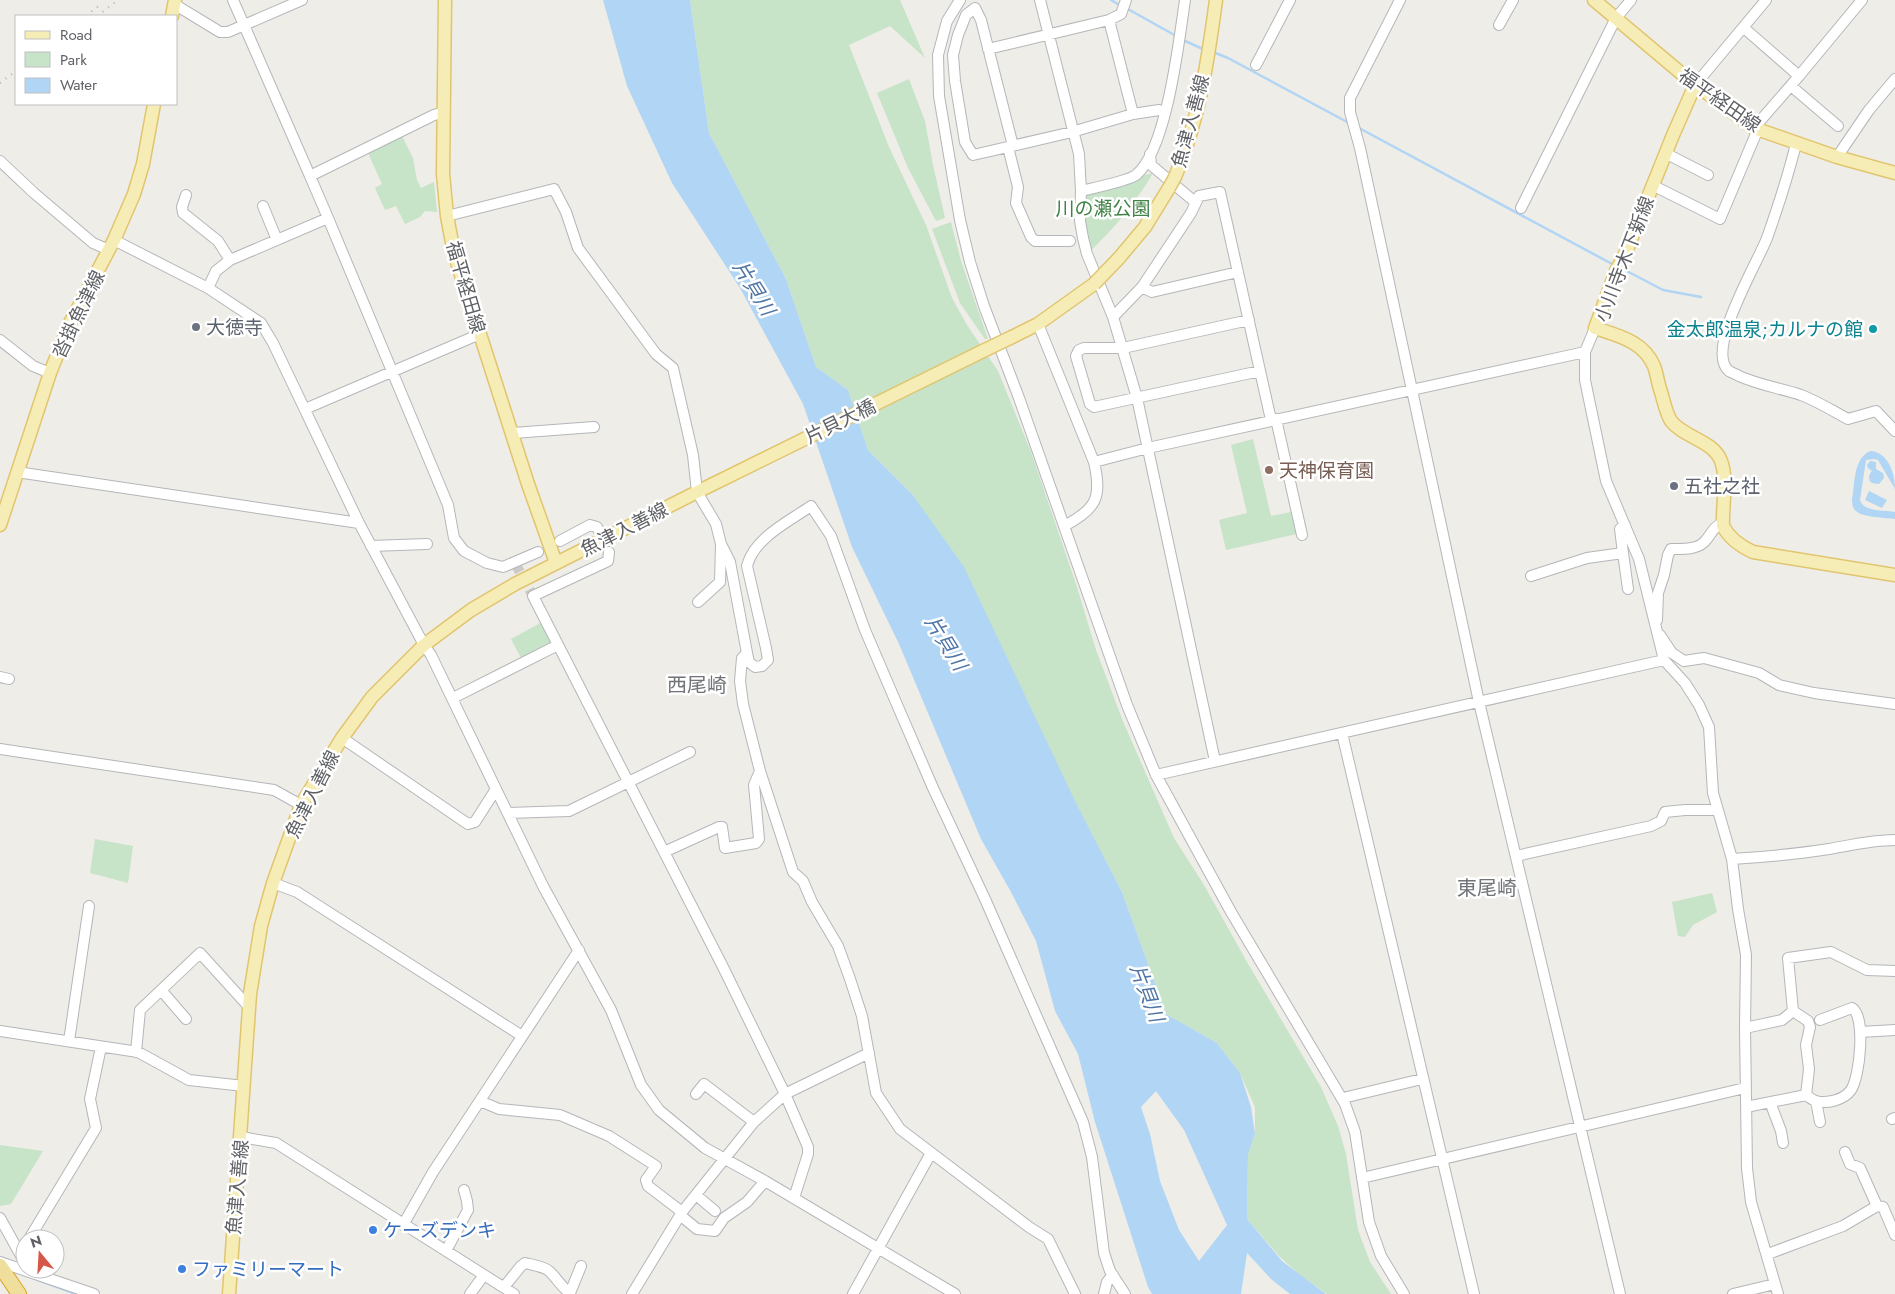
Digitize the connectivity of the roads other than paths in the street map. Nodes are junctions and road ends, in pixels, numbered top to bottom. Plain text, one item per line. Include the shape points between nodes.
1 (233, 0) edge
2 (302, 0) edge
3 (445, 0) edge
4 (960, 0) edge
5 (1040, 0) edge
6 (1126, 0) edge
7 (1185, 0) edge
8 (1216, 0) edge
9 (1290, 0) edge
10 (1400, 0) edge
11 (1513, 0) edge
12 (1594, 0) edge
13 (1631, 0) edge
14 (1766, 0) edge
15 (1862, 0) edge
16 (173, 7) edge
17 (1616, 18) junction
18 (1109, 20) junction
19 (244, 25) junction
20 (1499, 25) dead end
21 (1744, 28) junction
22 (1048, 34) junction
23 (988, 49) junction
24 (1256, 65) dead end
25 (1798, 76) junction
26 (1895, 79) edge
27 (1695, 85) junction
28 (1791, 86) junction
29 (154, 105) edge
30 (444, 112) junction
31 (1165, 113) junction
32 (1133, 114) junction
33 (1838, 126) dead end
34 (1756, 129) junction
35 (1072, 132) junction
36 (1796, 144) junction
37 (1010, 147) junction
38 (1666, 153) junction
39 (1150, 154) junction
40 (1837, 157) junction
41 (0, 161) edge
42 (1895, 173) edge
43 (310, 176) junction
44 (1708, 176) dead end
45 (1652, 185) junction
46 (1081, 191) junction
47 (186, 195) dead end
48 (1195, 202) junction
49 (263, 206) dead end
50 (1520, 208) dead end
51 (447, 216) junction
52 (328, 218) junction
53 (277, 240) junction
54 (1070, 241) dead end
55 (112, 245) junction
56 (230, 260) junction
57 (1238, 272) junction
58 (1142, 287) junction
59 (208, 288) junction
60 (1113, 317) junction
61 (1249, 320) junction
62 (1038, 324) junction
63 (1595, 328) junction
64 (480, 334) junction
65 (0, 340) edge
66 (1123, 348) junction
67 (1585, 352) junction
68 (973, 356) joint
69 (1260, 371) junction
70 (393, 372) junction
71 (50, 373) junction
72 (1412, 389) junction
73 (1137, 398) junction
74 (306, 409) junction
75 (1273, 420) junction
76 (594, 427) dead end
77 (1895, 431) edge
78 (512, 433) junction
79 (1148, 448) junction
80 (1094, 462) junction
81 (18, 472) junction
82 (702, 489) junction
83 (359, 523) junction
84 (1723, 523) junction
85 (0, 525) edge
86 (1625, 525) junction
87 (1064, 526) junction
88 (599, 531) dead end
89 (1302, 535) dead end
90 (560, 541) dead end
91 (427, 544) dead end
92 (721, 544) junction
93 (371, 546) junction
94 (538, 552) dead end
95 (610, 552) dead end
96 (1623, 553) junction
97 (556, 563) junction
98 (1895, 575) edge
99 (1531, 576) dead end
100 (1628, 589) dead end
101 (698, 602) dead end
102 (1654, 626) junction
103 (424, 645) junction
104 (558, 645) junction
105 (747, 653) junction
106 (1664, 660) junction
107 (452, 698) junction
108 (1479, 702) junction
109 (1895, 704) edge
110 (1342, 733) junction
111 (342, 738) junction
112 (0, 749) edge
113 (690, 752) dead end
114 (1215, 761) junction
115 (760, 771) junction
116 (1156, 775) junction
117 (629, 783) junction
118 (496, 789) junction
119 (301, 805) junction
120 (1718, 810) junction
121 (508, 813) junction
122 (1895, 840) edge
123 (664, 852) junction
124 (1516, 856) junction
125 (1732, 859) junction
126 (273, 882) junction
127 (89, 906) dead end
128 (579, 950) junction
129 (1895, 971) edge
130 (161, 990) junction
131 (249, 1007) junction
132 (1794, 1011) junction
133 (186, 1019) dead end
134 (1820, 1020) dead end
135 (1745, 1028) junction
136 (1895, 1030) edge
137 (0, 1031) edge
138 (1860, 1032) junction
139 (522, 1036) junction
140 (69, 1040) junction
141 (101, 1047) junction
142 (136, 1052) junction
143 (869, 1053) junction
144 (1422, 1079) junction
145 (244, 1086) junction
146 (1745, 1088) junction
147 (696, 1094) dead end
148 (785, 1094) junction
149 (1806, 1095) junction
150 (1342, 1098) junction
151 (480, 1101) junction
152 (1816, 1101) junction
153 (1770, 1102) junction
154 (1746, 1107) junction
155 (754, 1122) junction
156 (1820, 1122) dead end
157 (1581, 1127) junction
158 (241, 1137) junction
159 (1782, 1143) dead end
160 (1845, 1152) dead end
161 (931, 1153) junction
162 (724, 1159) junction
163 (1442, 1159) junction
164 (1362, 1178) junction
165 (765, 1181) junction
166 (464, 1190) dead end
167 (696, 1195) junction
168 (794, 1198) junction
169 (1877, 1206) junction
170 (715, 1210) dead end
171 (681, 1213) junction
172 (0, 1218) edge
173 (403, 1224) junction
174 (35, 1229) edge
175 (1895, 1235) edge
176 (15, 1243) edge
177 (878, 1247) junction
178 (446, 1251) junction
179 (1768, 1254) junction
180 (15, 1261) edge
181 (0, 1262) edge
182 (581, 1266) dead end
183 (2, 1274) edge
184 (484, 1274) junction
185 (1113, 1275) junction
186 (64, 1279) edge
187 (1775, 1284) junction
188 (504, 1288) junction
189 (571, 1293) edge
190 (8, 1294) edge
191 (19, 1294) edge
192 (94, 1294) edge
193 (228, 1294) edge
194 (470, 1294) edge
195 (514, 1294) edge
196 (632, 1294) edge
197 (854, 1294) edge
198 (955, 1294) edge
199 (1075, 1294) edge
200 (1104, 1294) edge
201 (1125, 1294) edge
202 (1404, 1294) edge
203 (1474, 1294) edge
204 (1620, 1294) edge
205 (1732, 1294) edge
206 (1778, 1294) edge

1 - 19 street
2 - 19 street
3 - 30 main road, 福平経田線
4 - 87 street via 947,21 938,55 939,96 960,220 984,306
5 - 22 street
6 - 18 street via 1121,14
7 - 31 street
8 - 62 main road, 魚津入善線, bridge via 1194,123 1172,182 1145,227 1119,258 1094,284
9 - 24 street
10 - 72 street via 1350,98 1350,112
11 - 20 street
12 - 17 main road, 福平経田線
13 - 17 street
14 - 21 street
15 - 25 street
16 - 19 street via 220,32
17 - 27 main road, 福平経田線
17 - 50 street
18 - 22 street
18 - 32 street
19 - 43 street
21 - 25 street
21 - 27 street
22 - 23 street
22 - 35 street
23 - 37 street
23 - 37 street via 981,20 974,8 966,15 953,54 965,142 973,155
25 - 28 street
26 - 40 street
27 - 34 main road, 福平経田線
27 - 38 main road, 小川寺木下新線
28 - 33 street
28 - 34 street
29 - 55 main road, 沓掛魚津線 via 143,164
30 - 43 street
30 - 51 main road, 福平経田線 via 443,174
31 - 32 street via 1159,110
31 - 39 street
32 - 35 street
34 - 36 main road, 福平経田線
34 - 45 street via 1720,219
35 - 37 street
35 - 46 street via 1079,154
36 - 40 main road, 福平経田線
36 - 77 street via 1766,241 1736,301 1722,349 1723,362 1728,371 1801,395 1848,419 1876,411
37 - 54 street via 1018,187 1016,202 1032,237 1035,241
38 - 44 street
38 - 45 main road, 小川寺木下新線
39 - 46 street via 1146,166 1135,177
39 - 48 street via 1152,164
40 - 42 main road, 福平経田線
41 - 55 street via 93,243
43 - 52 street
45 - 63 main road, 小川寺木下新線
46 - 60 street via 1080,221 1087,254
47 - 56 street via 182,213 218,241
48 - 57 street via 1199,196 1220,192
48 - 58 street
49 - 53 street
51 - 64 main road, 福平経田線 via 454,253
51 - 82 street via 554,189 578,248 656,354 673,368
52 - 53 street
52 - 70 street
53 - 56 street
55 - 59 street
55 - 71 main road, 沓掛魚津線 via 69,325
56 - 59 street via 216,271
57 - 58 street via 1152,292
57 - 61 street
58 - 60 street
59 - 74 street via 261,322
60 - 66 street
61 - 66 street
61 - 69 street
62 - 68 main road, 魚津入善線, bridge
62 - 80 street
63 - 67 street
63 - 84 main road, 小川寺木下新線 via 1639,345 1654,367 1672,422 1715,451 1721,460 1724,472
64 - 70 street
64 - 78 main road, 福平経田線
65 - 71 street via 33,366
66 - 73 street
66 - 73 street via 1084,348 1076,356 1090,404 1094,407
67 - 72 street
67 - 86 street via 1585,380 1606,481
68 - 82 main road, 片貝大橋
69 - 73 street
69 - 75 street
70 - 74 street
70 - 94 street via 448,505 454,538 464,551 503,567
71 - 81 main road, 沓掛魚津線
72 - 75 street
72 - 108 street
73 - 79 street
74 - 83 street
75 - 79 street
75 - 89 street
76 - 78 street
78 - 97 main road, 福平経田線
79 - 80 street
79 - 114 street
80 - 87 street via 1098,481 1096,498 1082,516
81 - 83 street
81 - 85 main road, 沓掛魚津線
82 - 92 street
82 - 97 main road, 魚津入善線
83 - 93 street
84 - 98 main road via 1726,533 1753,552
84 - 102 street via 1712,530 1702,544 1671,549 1658,594
86 - 96 street via 1620,529
86 - 102 street via 1639,559
87 - 116 street via 1127,705
88 - 90 street via 590,525
91 - 93 street
92 - 101 street via 720,582
92 - 105 street via 730,562
93 - 103 street
95 - 104 street via 608,560 533,596
96 - 99 street via 1587,558
96 - 100 street
97 - 103 main road, 魚津入善線 via 471,610
102 - 106 street
102 - 109 street via 1672,653 1684,661 1704,658 1759,673 1779,685
103 - 107 street
103 - 111 main road, 魚津入善線 via 372,697
104 - 107 street
104 - 117 street
105 - 115 street via 742,658 740,681 746,720
105 - 185 street via 749,662 755,667 768,660 747,566 749,557 759,544 811,506 831,536 892,693 1083,1122 1092,1157 1104,1253
106 - 108 street
106 - 120 street via 1685,683 1709,727 1713,792
107 - 118 street
108 - 110 street
108 - 124 street
110 - 114 street
110 - 144 street
111 - 118 street via 468,824 475,822
111 - 119 main road, 魚津入善線
112 - 119 street via 274,790
113 - 117 street
114 - 116 street
115 - 123 street via 754,785 759,839 756,843 725,848 722,827 719,827
115 - 143 street via 793,872 803,881 838,946 862,1016
116 - 150 street via 1231,912
117 - 121 street via 569,811
117 - 123 street
118 - 121 street
119 - 126 main road, 魚津入善線
120 - 124 street via 1666,812 1661,821 1651,826
120 - 125 street
121 - 128 street via 543,886
122 - 125 street via 1864,841 1829,849
123 - 148 street
124 - 157 street
125 - 135 street via 1746,955
126 - 131 main road, 魚津入善線 via 255,958
126 - 139 street via 297,892
127 - 140 street
128 - 139 street
128 - 162 street via 611,1010 641,1085 659,1110 705,1148
129 - 132 street via 1868,970 1830,952 1788,958
130 - 131 street via 200,953
130 - 133 street
130 - 142 street via 140,1010
131 - 145 main road, 魚津入善線
132 - 135 street via 1782,1020
132 - 149 street via 1808,1021 1810,1027 1806,1045 1809,1069
134 - 138 street via 1852,1008 1859,1019
135 - 146 street
136 - 138 street
137 - 140 street
138 - 152 street via 1858,1065 1851,1091 1829,1102
139 - 151 street
140 - 141 street
141 - 142 street
141 - 174 street via 90,1099 96,1128
142 - 145 street via 189,1080
143 - 148 street
143 - 161 street via 876,1093 900,1129
144 - 150 street
144 - 163 street
145 - 158 main road, 魚津入善線
146 - 154 street
146 - 157 street
147 - 155 street via 704,1084
148 - 155 street
148 - 168 street via 808,1148
149 - 152 street
149 - 153 street
150 - 164 street via 1355,1132
151 - 171 street via 498,1109 560,1115 609,1136 656,1166 646,1180 648,1186
151 - 173 street
152 - 156 street
153 - 154 street
153 - 159 street via 1782,1131
154 - 179 street via 1751,1202
155 - 162 street
157 - 163 street
157 - 204 street
158 - 173 street via 276,1143
158 - 193 main road, 魚津入善線
160 - 169 street via 1850,1164 1860,1168
161 - 177 street
161 - 199 street via 1048,1238
162 - 165 street
162 - 167 street
163 - 164 street
163 - 203 street
164 - 202 street via 1369,1222 1381,1256
165 - 168 street
165 - 171 street via 714,1231 697,1229
166 - 178 street via 468,1210
167 - 170 street
167 - 171 street
168 - 177 street
169 - 175 street via 1883,1207
169 - 179 street via 1843,1226
171 - 196 street
172 - 176 street
173 - 178 street
177 - 197 street
177 - 198 street
178 - 184 street
179 - 187 street
180 - 181 street
182 - 189 street
183 - 190 highway
183 - 191 highway
184 - 188 street
184 - 194 street
185 - 200 street via 1106,1282
185 - 201 street
186 - 192 street
187 - 205 street
187 - 206 street
188 - 189 street via 525,1263 551,1272
188 - 195 street

